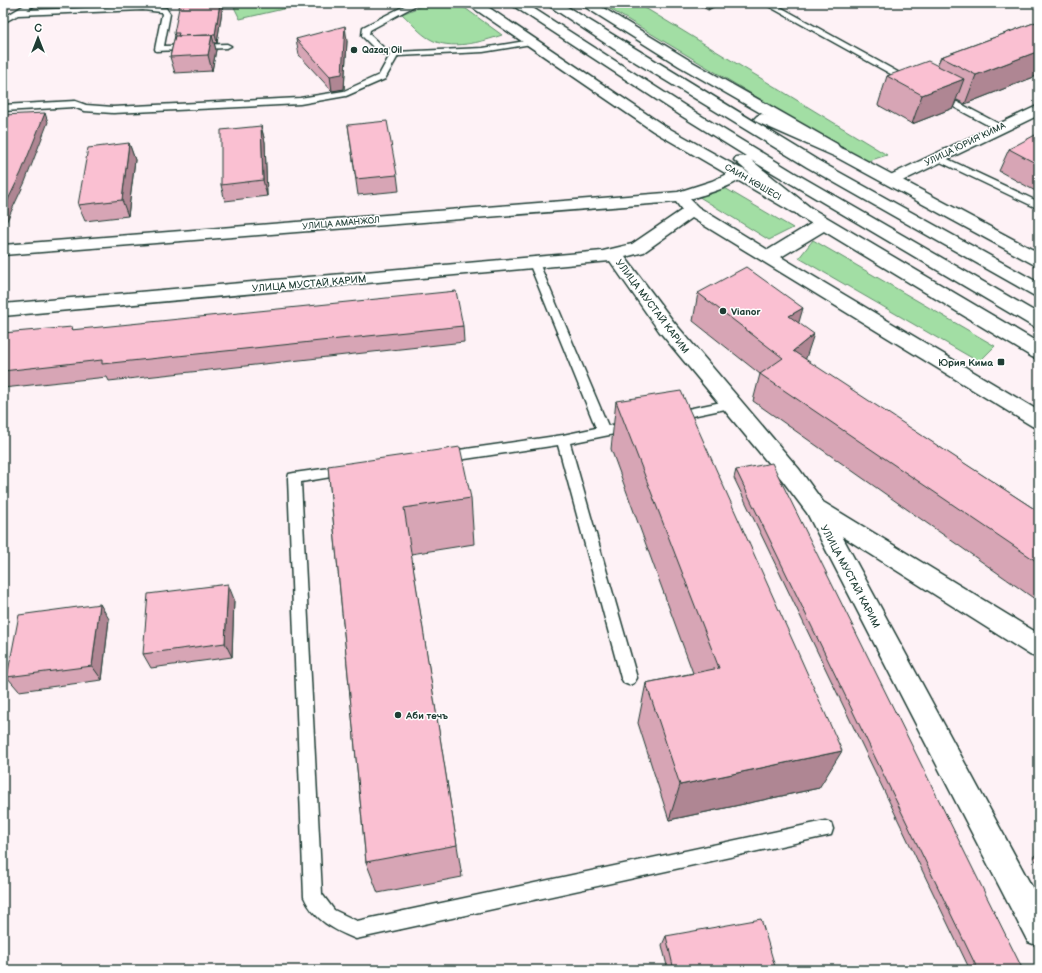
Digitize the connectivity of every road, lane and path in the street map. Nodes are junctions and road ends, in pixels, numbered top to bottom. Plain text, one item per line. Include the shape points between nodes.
1 (34, 3) edge
2 (157, 3) edge
3 (416, 3) edge
4 (473, 3) edge
5 (516, 3) edge
6 (552, 3) edge
7 (586, 3) edge
8 (767, 3) edge
9 (144, 8) junction
10 (17, 14) junction
11 (3, 22) edge
12 (531, 42) junction
13 (227, 46) dead end
14 (395, 54) junction
15 (913, 80) edge
16 (694, 90) junction
17 (929, 91) edge
18 (3, 108) edge
19 (1039, 109) edge
20 (685, 112) junction
21 (998, 127) junction
22 (842, 154) junction
23 (937, 157) junction
24 (739, 173) junction
25 (892, 180) junction
26 (680, 197) junction
27 (1039, 206) edge
28 (692, 211) junction
29 (804, 212) junction
30 (823, 224) junction
31 (3, 250) edge
32 (614, 254) junction
33 (767, 258) junction
34 (1039, 260) edge
35 (534, 263) junction
36 (1039, 291) edge
37 (3, 310) edge
38 (1039, 322) edge
39 (1039, 352) edge
40 (731, 404) junction
41 (664, 418) edge
42 (1039, 421) edge
43 (642, 423) edge
44 (604, 432) junction
45 (563, 440) junction
46 (428, 459) edge
47 (357, 469) edge
48 (815, 507) junction
49 (1039, 647) edge
50 (629, 678) dead end
51 (825, 829) dead end
52 (1039, 931) edge

1 - 10 lane
2 - 9 lane
3 - 14 lane via 366,29 365,34 382,51
4 - 12 main road, САИН КӨШЕСІ
5 - 20 main road
6 - 16 main road
7 - 22 main road
8 - 15 lane
9 - 10 lane
9 - 13 lane via 163,10 166,14 159,49
10 - 11 lane
12 - 14 lane via 482,50
12 - 24 main road, САИН КӨШЕСІ via 658,128
14 - 18 lane via 382,76 346,93 300,101 113,110 84,108 75,104
16 - 22 main road
16 - 36 main road via 813,164
17 - 21 lane
19 - 21 main road, УЛИЦА ЮРИЯ КИМА
20 - 29 main road
20 - 38 main road
21 - 23 main road, УЛИЦА ЮРИЯ КИМА
22 - 25 main road
23 - 25 main road, УЛИЦА ЮРИЯ КИМА
23 - 27 lane
24 - 26 main road, УЛИЦА АМАНЖОЛ via 718,184
24 - 29 main road, САИН КӨШЕСІ
25 - 34 main road
26 - 28 main road
26 - 31 main road, УЛИЦА АМАНЖОЛ
28 - 32 main road, УЛИЦА МУСТАЙ КАРИМ via 638,248
28 - 33 main road
29 - 30 main road, САИН КӨШЕСІ
30 - 33 main road
30 - 39 main road, САИН КӨШЕСІ
32 - 35 main road, УЛИЦА МУСТАЙ КАРИМ
32 - 40 main road, УЛИЦА МУСТАЙ КАРИМ via 666,326
33 - 42 main road
35 - 37 main road, УЛИЦА МУСТАЙ КАРИМ
35 - 44 lane
40 - 41 lane
40 - 48 main road, УЛИЦА МУСТАЙ КАРИМ
43 - 44 lane
44 - 45 lane
45 - 46 lane
45 - 50 lane
47 - 51 lane via 294,478 313,897 328,916 356,930
48 - 49 main road
48 - 52 main road, УЛИЦА МУСТАЙ КАРИМ

